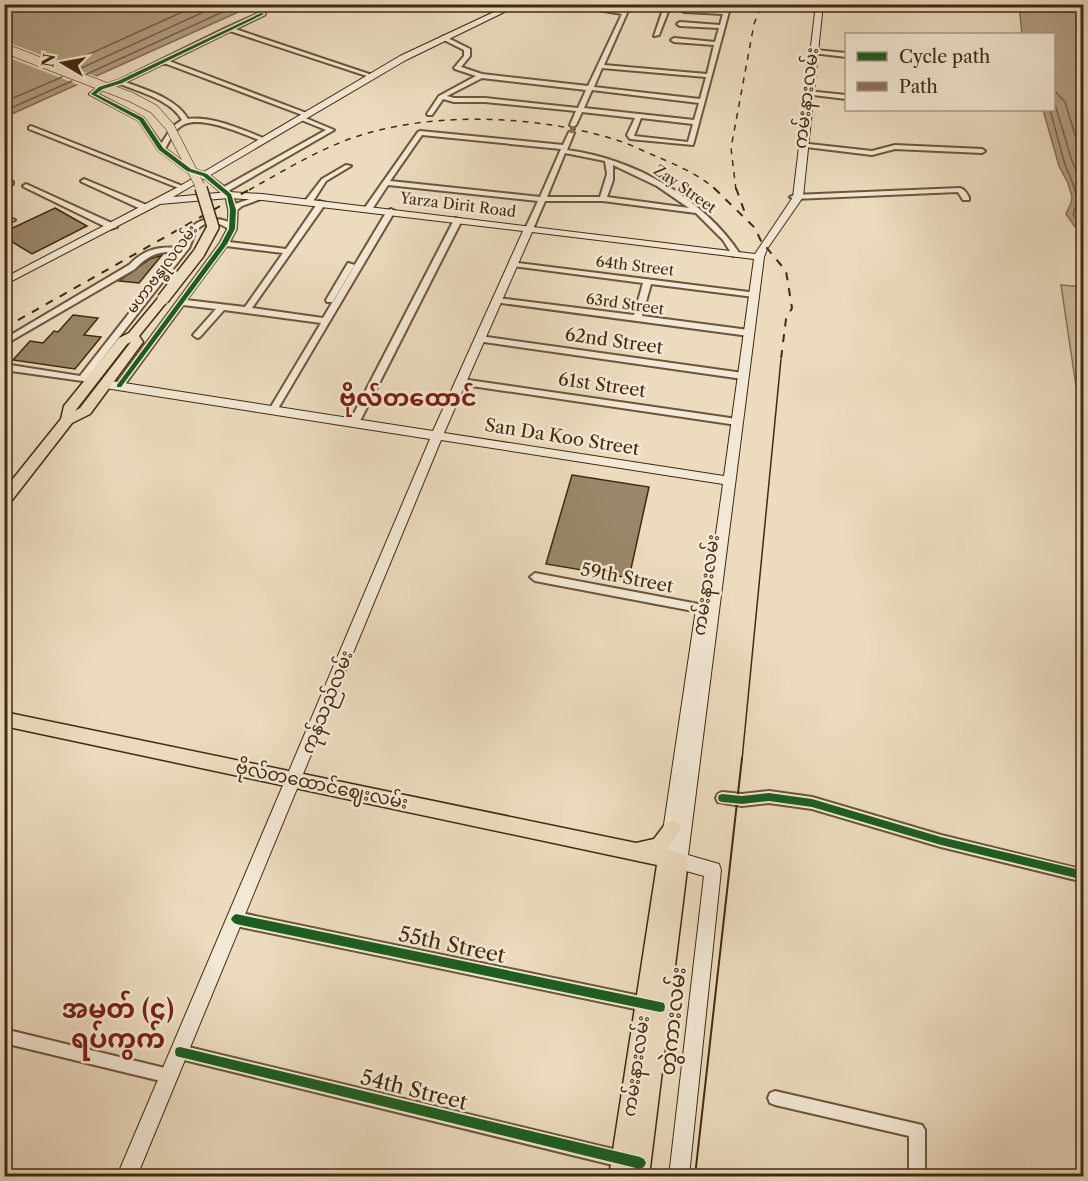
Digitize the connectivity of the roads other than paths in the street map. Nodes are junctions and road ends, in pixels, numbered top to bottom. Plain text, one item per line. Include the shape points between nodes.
1 (518, 4) edge
2 (563, 4) edge
3 (629, 4) edge
4 (668, 4) edge
5 (728, 4) edge
6 (818, 5) edge
7 (684, 10) dead end
8 (624, 13) junction
9 (726, 13) junction
10 (262, 14) dead end
11 (680, 24) dead end
12 (722, 27) junction
13 (228, 29) junction
14 (656, 35) dead end
15 (444, 38) junction
16 (674, 40) dead end
17 (718, 44) junction
18 (4, 48) edge
19 (815, 52) junction
20 (845, 55) edge
21 (164, 61) junction
22 (599, 66) junction
23 (372, 76) junction
24 (481, 76) junction
25 (709, 76) junction
26 (120, 82) junction
27 (589, 89) junction
28 (809, 94) junction
29 (441, 97) junction
30 (845, 97) edge
31 (702, 101) junction
32 (580, 110) junction
33 (430, 114) dead end
34 (304, 116) junction
35 (639, 116) junction
36 (186, 121) junction
37 (696, 122) junction
38 (31, 128) dead end
39 (264, 140) junction
40 (802, 145) junction
41 (161, 149) junction
42 (565, 149) junction
43 (982, 151) dead end
44 (608, 160) junction
45 (348, 166) dead end
46 (205, 175) junction
47 (4, 179) edge
48 (84, 181) dead end
49 (387, 183) junction
50 (4, 186) edge
51 (26, 186) dead end
52 (183, 188) junction
53 (927, 192) dead end
54 (226, 193) junction
55 (262, 197) junction
56 (796, 197) junction
57 (542, 199) junction
58 (603, 199) junction
59 (159, 201) junction
60 (309, 201) junction
61 (322, 203) junction
62 (146, 208) junction
63 (368, 209) junction
64 (233, 210) junction
65 (387, 211) junction
66 (695, 211) junction
67 (458, 220) junction
68 (113, 227) junction
69 (232, 229) junction
70 (529, 229) junction
71 (224, 244) junction
72 (183, 250) junction
73 (287, 251) junction
74 (736, 254) junction
75 (756, 257) junction
76 (513, 264) junction
77 (4, 282) edge
78 (648, 282) junction
79 (751, 295) junction
80 (497, 300) junction
81 (181, 302) junction
82 (222, 307) junction
83 (247, 310) junction
84 (637, 319) junction
85 (322, 321) junction
86 (745, 333) junction
87 (197, 335) dead end
88 (133, 336) junction
89 (480, 339) junction
90 (4, 343) edge
91 (4, 367) edge
92 (740, 375) junction
93 (87, 380) junction
94 (461, 382) junction
95 (105, 384) junction
96 (119, 386) junction
97 (269, 410) junction
98 (67, 420) junction
99 (733, 421) junction
100 (354, 423) junction
101 (437, 436) junction
102 (725, 480) junction
103 (4, 500) edge
104 (535, 577) dead end
105 (708, 610) junction
106 (4, 719) edge
107 (295, 779) junction
108 (722, 798) dead end
109 (672, 829) junction
110 (639, 851) junction
111 (673, 860) junction
112 (1083, 876) edge
113 (660, 900) junction
114 (236, 918) junction
115 (653, 1005) junction
116 (4, 1036) edge
117 (180, 1052) junction
118 (169, 1077) junction
119 (775, 1098) dead end
120 (630, 1169) edge
121 (127, 1176) edge
122 (679, 1176) edge
123 (917, 1176) edge

1 - 15 main road
2 - 8 street
3 - 8 street
4 - 14 street
5 - 9 street
6 - 19 main road, ကမ်းနားလမ်း
6 - 28 main road, ကမ်းနားလမ်း
7 - 9 street
8 - 22 street
9 - 12 street
10 - 13 street
11 - 12 street
12 - 17 street
13 - 21 street
13 - 23 street
15 - 23 main road
15 - 24 street via 466,46 467,56 456,67
16 - 17 street
17 - 25 street
18 - 88 main road, မဟာဗန္ဓုလလမ်း, bridge via 151,107 173,130 209,207 213,226 208,240
19 - 20 street
19 - 28 main road, ကမ်းနားလမ်း
21 - 26 street
21 - 34 street
22 - 25 street
22 - 27 street
23 - 34 main road
24 - 27 street
24 - 29 street
25 - 31 street
26 - 36 street via 165,102 185,116
26 - 41 street via 93,94 141,119
27 - 31 street
27 - 32 street
28 - 30 street
28 - 40 main road, ကမ်းနားလမ်း
29 - 32 street
29 - 33 street
31 - 37 street
32 - 35 street
32 - 42 street
34 - 39 main road
34 - 54 street via 331,130
35 - 37 street
35 - 37 street via 632,138 691,144
36 - 39 street via 225,126
36 - 41 street
38 - 52 street
39 - 46 main road
40 - 43 street via 872,153 895,147
40 - 56 main road, ကမ်းနားလမ်း
41 - 46 street via 189,170
42 - 44 street, Zay Street
42 - 49 street, Zay Street via 425,132 417,136
42 - 57 street
44 - 58 street via 610,174
44 - 66 street, Zay Street via 646,178
45 - 60 street via 324,180
46 - 52 main road
46 - 54 street
47 - 50 street via 10,183
48 - 62 street
49 - 57 street
49 - 63 street
51 - 68 street
52 - 59 main road
53 - 56 street
54 - 55 main road, Yarza Dirit Road
54 - 59 main road, Yarza Dirit Road
54 - 64 street
55 - 60 main road, Yarza Dirit Road
55 - 64 street via 239,204
56 - 75 main road, ကမ်းနားလမ်း via 758,245
57 - 58 street
57 - 70 street
58 - 66 street
59 - 62 main road
60 - 61 main road, Yarza Dirit Road
61 - 63 main road, Yarza Dirit Road
61 - 73 street
62 - 68 main road
63 - 65 main road, Yarza Dirit Road
64 - 69 street
65 - 67 main road, Yarza Dirit Road
65 - 85 street
66 - 74 street, Zay Street via 730,242
67 - 70 main road, Yarza Dirit Road
67 - 100 street
68 - 77 main road
69 - 71 street
69 - 72 street via 219,221 198,225
70 - 74 main road, Yarza Dirit Road
70 - 76 main road, ကုန်သည်လမ်း
71 - 73 street
71 - 81 street
72 - 90 street via 157,248
72 - 93 street
73 - 83 street
74 - 75 main road, Yarza Dirit Road
75 - 79 main road, ကမ်းနားလမ်း
76 - 78 street, 64th Street
76 - 80 main road, ကုန်သည်လမ်း
78 - 79 street, 64th Street
78 - 84 street
79 - 86 main road, ကမ်းနားလမ်း
80 - 84 street, 63rd Street
80 - 89 main road, ကုန်သည်လမ်း
81 - 82 street
81 - 96 street
82 - 83 street
82 - 87 street
83 - 85 street
84 - 86 street, 63rd Street
85 - 97 street
86 - 92 main road, ကမ်းနားလမ်း
88 - 93 main road, မဟာဗန္ဓုလလမ်း
88 - 95 main road, မဟာဗန္ဓုလလမ်း via 137,342
89 - 92 street, 62nd Street
89 - 94 main road, ကုန်သည်လမ်း
91 - 93 street
92 - 99 main road, ကမ်းနားလမ်း
93 - 98 main road, မဟာဗန္ဓုလလမ်း via 69,409
94 - 99 street, 61st Street
94 - 101 main road, ကုန်သည်လမ်း
95 - 96 main road, San Da Koo Street
95 - 98 main road, မဟာဗန္ဓုလလမ်း via 85,411
96 - 97 main road, San Da Koo Street
97 - 100 main road, San Da Koo Street
98 - 103 main road, မဟာဗန္ဓုလလမ်း
99 - 102 main road, ကမ်းနားလမ်း
100 - 101 main road, San Da Koo Street
101 - 102 main road, San Da Koo Street
101 - 107 main road, ကုန်သည်လမ်း
102 - 105 main road, ကမ်းနားလမ်း
104 - 105 street, 59th Street
105 - 109 main road, ကမ်းနားလမ်း
105 - 111 main road, ကမ်းနားလမ်း
106 - 107 main road, ဗိုလ်တထောင်ဈေးလမ်း
107 - 110 main road, ဗိုလ်တထောင်ဈေးလမ်း
107 - 114 main road, ကုန်သည်လမ်း
108 - 112 street via 801,801
109 - 110 main road via 659,846
109 - 111 main road, ကမ်းနားလမ်း
110 - 111 main road, ဗိုလ်တထောင်ဈေးလမ်း
110 - 113 main road via 657,873
111 - 113 main road, ကမ်းနားလမ်း
111 - 115 main road, ကမ်းနားလမ်း
111 - 122 main road, တွဲကားလမ်း via 713,870
113 - 115 main road, ကမ်းနားလမ်း
114 - 115 street, 55th Street
114 - 117 main road, ကုန်သည်လမ်း
115 - 120 main road, ကမ်းနားလမ်း
116 - 118 street
117 - 118 main road, ကုန်သည်လမ်း
117 - 120 street, 54th Street
118 - 121 main road, ကုန်သည်လမ်း
119 - 123 street via 917,1130

